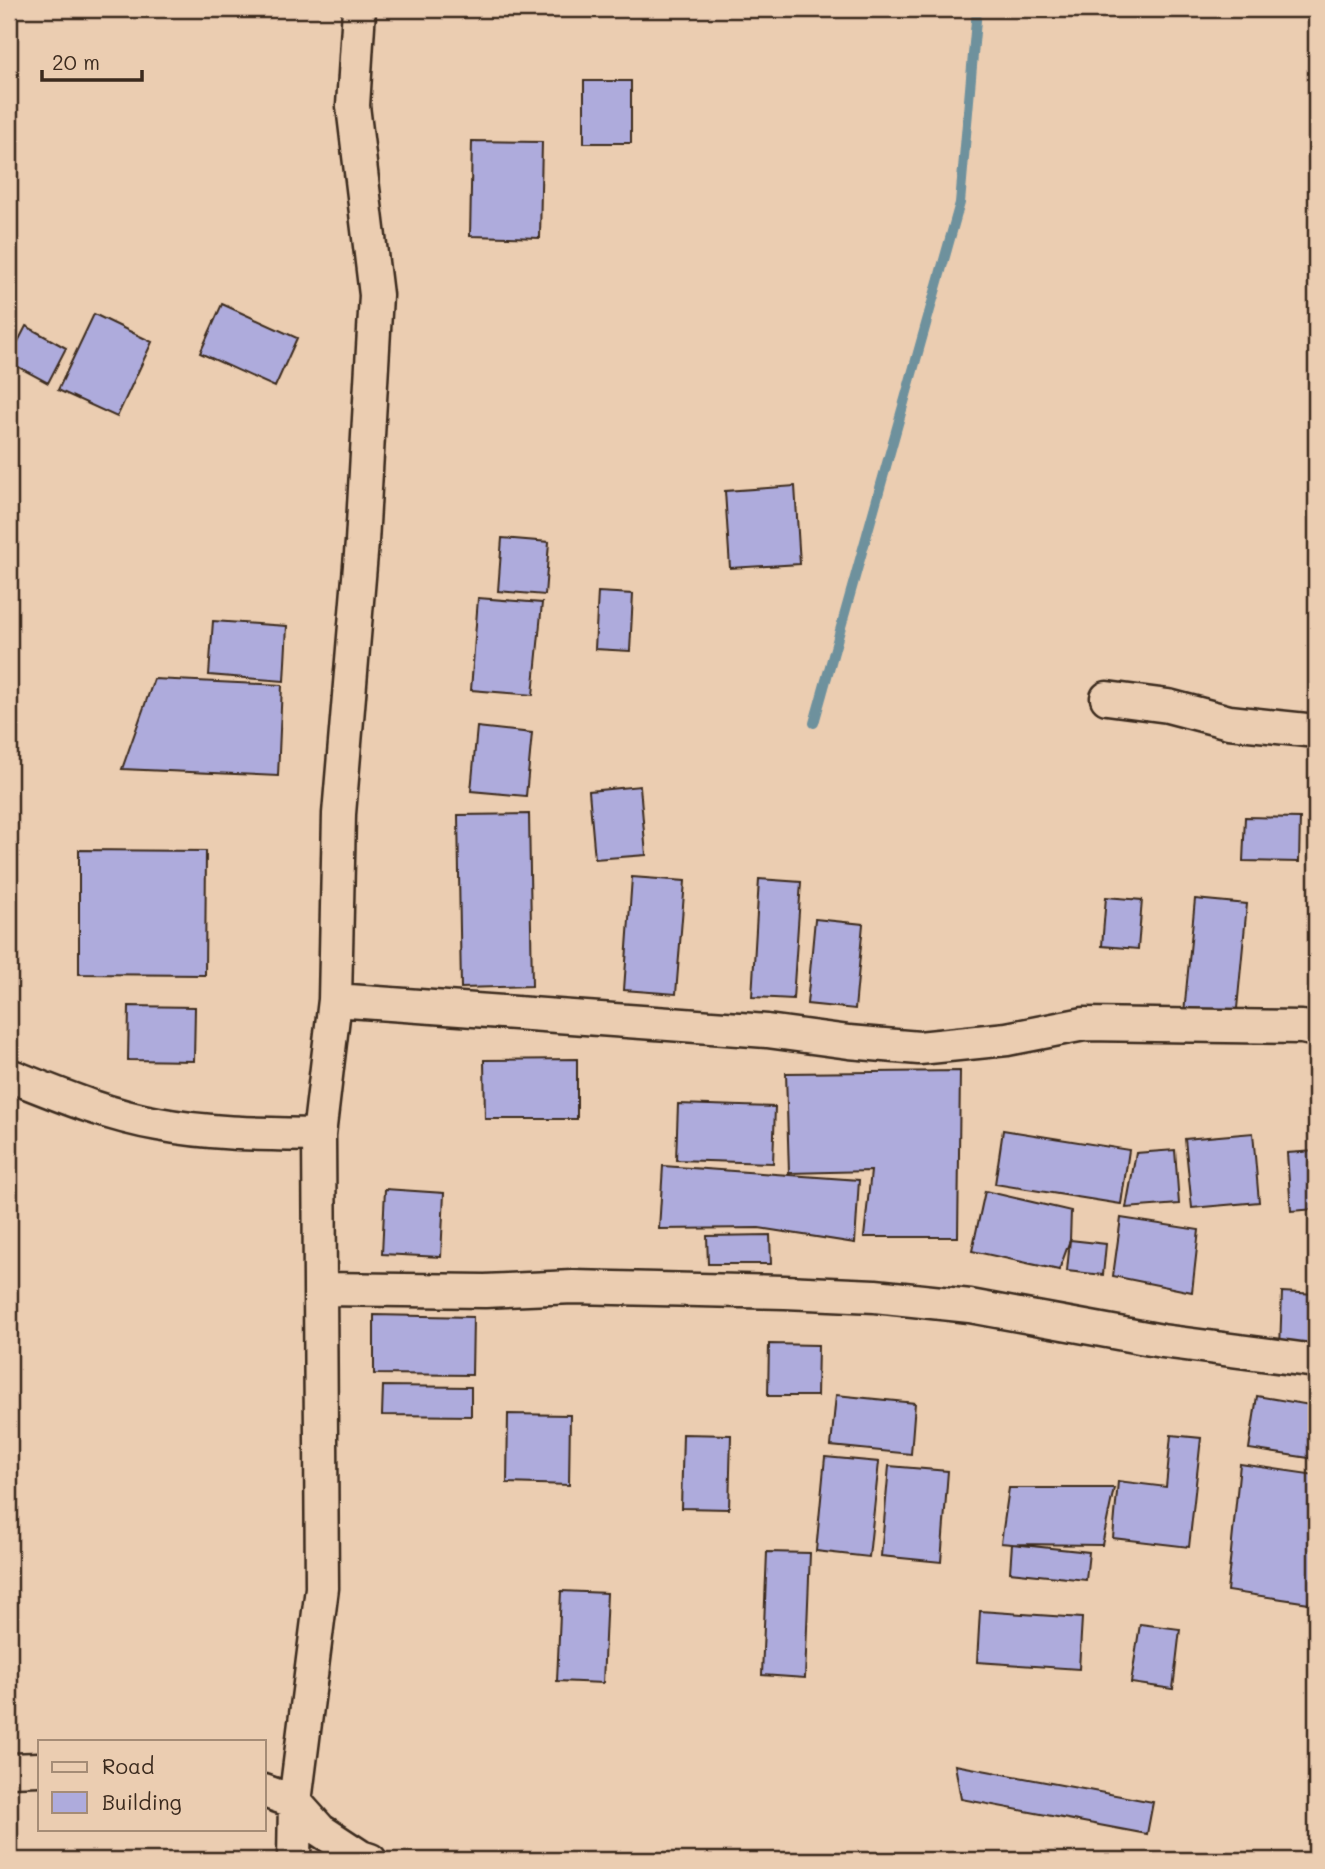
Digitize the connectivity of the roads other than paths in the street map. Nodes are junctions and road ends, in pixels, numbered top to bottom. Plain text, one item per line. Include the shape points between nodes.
1 (359, 9) edge
2 (1107, 698) dead end
3 (1316, 731) edge
4 (335, 1000) junction
5 (1316, 1030) edge
6 (9, 1075) edge
7 (319, 1135) junction
8 (321, 1289) junction
9 (1316, 1362) edge
10 (38, 1769) edge
11 (9, 1770) edge
12 (266, 1792) edge
13 (295, 1802) junction
14 (293, 1860) edge
15 (370, 1860) edge

1 - 4 street via 353,106 376,295 362,542 339,814
2 - 3 street via 1168,706 1229,722
4 - 5 street via 767,1031 919,1048 1007,1039 1084,1024
4 - 7 street
6 - 7 street via 81,1104 157,1124 231,1133
7 - 8 street
8 - 9 street via 573,1287 875,1296 970,1306 1162,1341
8 - 13 street via 322,1588
10 - 11 street
12 - 13 street
13 - 14 street
13 - 15 street via 320,1830

